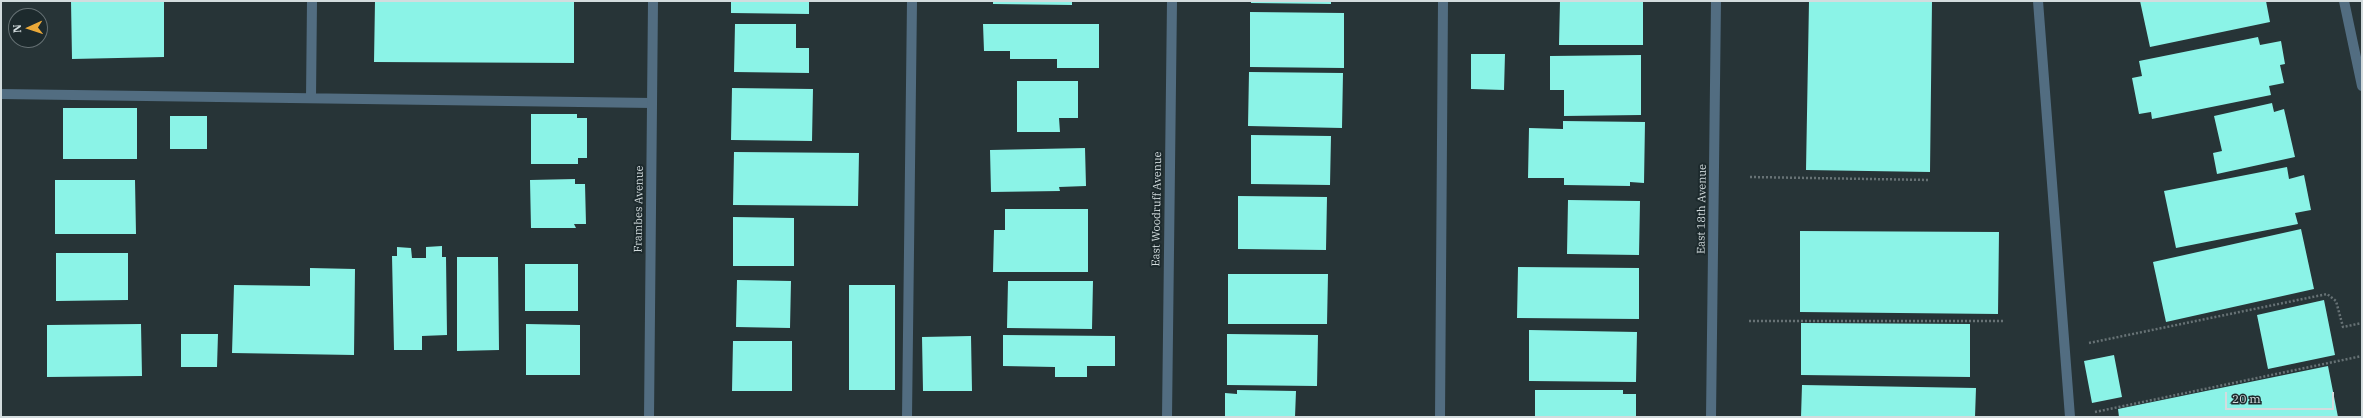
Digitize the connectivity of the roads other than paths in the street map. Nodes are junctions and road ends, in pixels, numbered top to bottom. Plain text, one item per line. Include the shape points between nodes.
1 (312, 1) edge
2 (653, 1) edge
3 (912, 1) edge
4 (1172, 1) edge
5 (1443, 1) edge
6 (1716, 1) edge
7 (2038, 1) edge
8 (2344, 1) edge
9 (2362, 86) edge
10 (1, 94) edge
11 (311, 98) junction
12 (652, 103) junction
13 (649, 417) edge
14 (908, 417) edge
15 (1167, 417) edge
16 (1440, 417) edge
17 (1711, 417) edge
18 (2070, 417) edge

1 - 11 street
2 - 12 street, Frambes Avenue
3 - 14 street
4 - 15 street, East Woodruff Avenue
5 - 16 street
6 - 17 street, East 18th Avenue
7 - 18 street
8 - 9 street
10 - 11 street
11 - 12 street
12 - 13 street, Frambes Avenue

